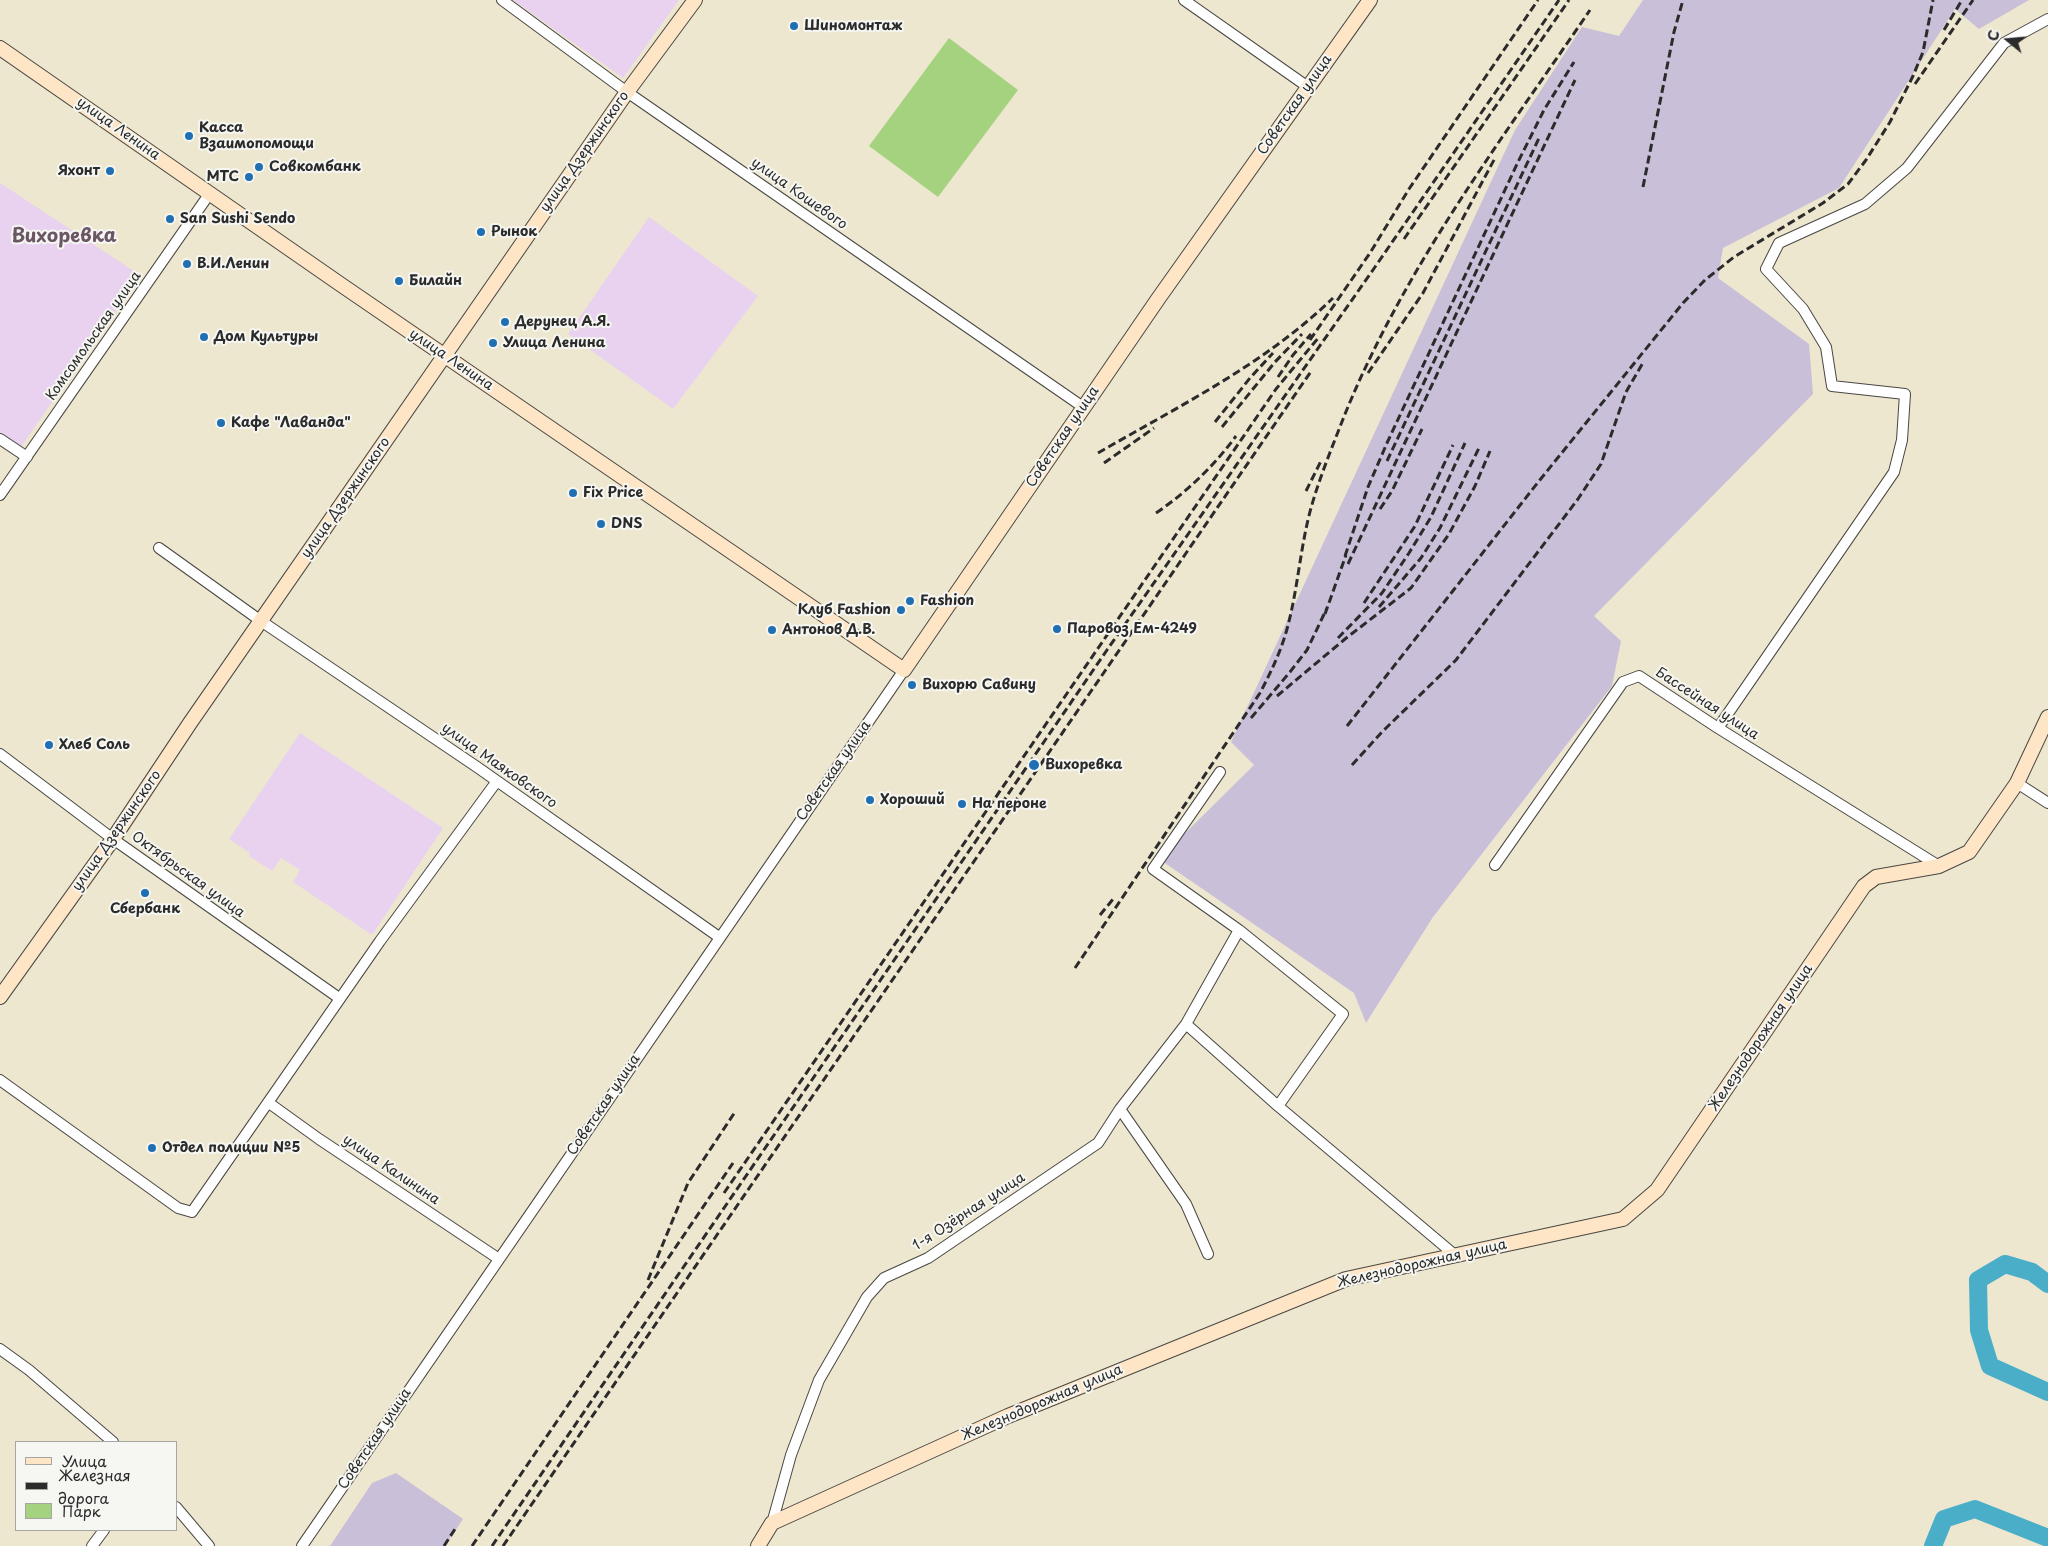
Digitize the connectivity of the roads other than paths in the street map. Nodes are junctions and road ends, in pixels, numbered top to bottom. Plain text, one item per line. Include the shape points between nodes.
1 (502, 0) edge
2 (695, 0) edge
3 (1184, 0) edge
4 (1370, 0) edge
5 (2048, 18) edge
6 (0, 48) edge
7 (1308, 87) junction
8 (627, 92) junction
9 (210, 193) junction
10 (444, 356) junction
11 (1083, 407) junction
12 (0, 439) edge
13 (27, 457) junction
14 (0, 495) edge
15 (159, 548) dead end
16 (261, 621) junction
17 (904, 670) junction
18 (2048, 717) edge
19 (1718, 728) junction
20 (0, 754) edge
21 (1220, 772) dead end
22 (497, 781) junction
23 (2017, 783) junction
24 (2048, 803) edge
25 (114, 839) junction
26 (1496, 865) dead end
27 (1939, 866) junction
28 (1239, 930) junction
29 (719, 938) junction
30 (0, 997) edge
31 (339, 998) junction
32 (1186, 1024) junction
33 (0, 1080) edge
34 (269, 1103) junction
35 (1278, 1106) junction
36 (1120, 1109) junction
37 (1208, 1254) dead end
38 (1456, 1256) junction
39 (499, 1259) junction
40 (0, 1349) edge
41 (112, 1441) edge
42 (178, 1509) edge
43 (772, 1523) junction
44 (103, 1531) edge
45 (92, 1546) edge
46 (209, 1546) edge
47 (302, 1546) edge
48 (758, 1546) edge
49 (765, 1546) edge

1 - 8 street, улица Кошевого
2 - 8 street, улица Дзержинского
3 - 7 street
4 - 7 street, Советская улица
5 - 19 street via 2004,43 1907,168 1866,204 1780,243 1766,269 1803,308 1826,347 1832,386 1905,394 1902,440 1894,472
6 - 9 street, улица Ленина
7 - 11 street, Советская улица
8 - 10 street, улица Дзержинского
8 - 11 street, улица Кошевого
9 - 10 street, улица Ленина
9 - 13 street, Комсомольская улица
10 - 16 street, улица Дзержинского
10 - 17 street, улица Ленина
11 - 17 street, Советская улица
12 - 13 street
13 - 14 street, Комсомольская улица
15 - 16 street
16 - 22 street, улица Маяковского
16 - 25 street, улица Дзержинского
17 - 29 street, Советская улица
18 - 23 street, Железнодорожная улица
19 - 26 street, Бассейная улица via 1639,676 1623,682
19 - 27 street, Бассейная улица
20 - 25 street, Октябрьская улица
21 - 28 street via 1153,869
22 - 29 street, улица Маяковского
22 - 31 street
23 - 24 street
23 - 27 street, Железнодорожная улица via 1969,852
25 - 30 street, улица Дзержинского
25 - 31 street, Октябрьская улица
27 - 38 street, Железнодорожная улица via 1876,877 1864,886 1658,1190 1623,1219
28 - 32 street, 1-я Озёрная улица
28 - 35 street via 1343,1014
29 - 39 street, Советская улица
31 - 34 street
32 - 35 street
32 - 36 street, 1-я Озёрная улица
33 - 34 street via 178,1208 192,1212
34 - 39 street, улица Калинина
35 - 38 street
36 - 37 street via 1186,1204
36 - 43 street, 1-я Озёрная улица via 1098,1144 928,1258 884,1278 867,1297 819,1380 790,1455
38 - 43 street, Железнодорожная улица via 1346,1280 1008,1416
39 - 47 street, Советская улица
40 - 41 street
42 - 46 street
43 - 48 street
43 - 49 street, 1-я Озёрная улица
44 - 45 street

